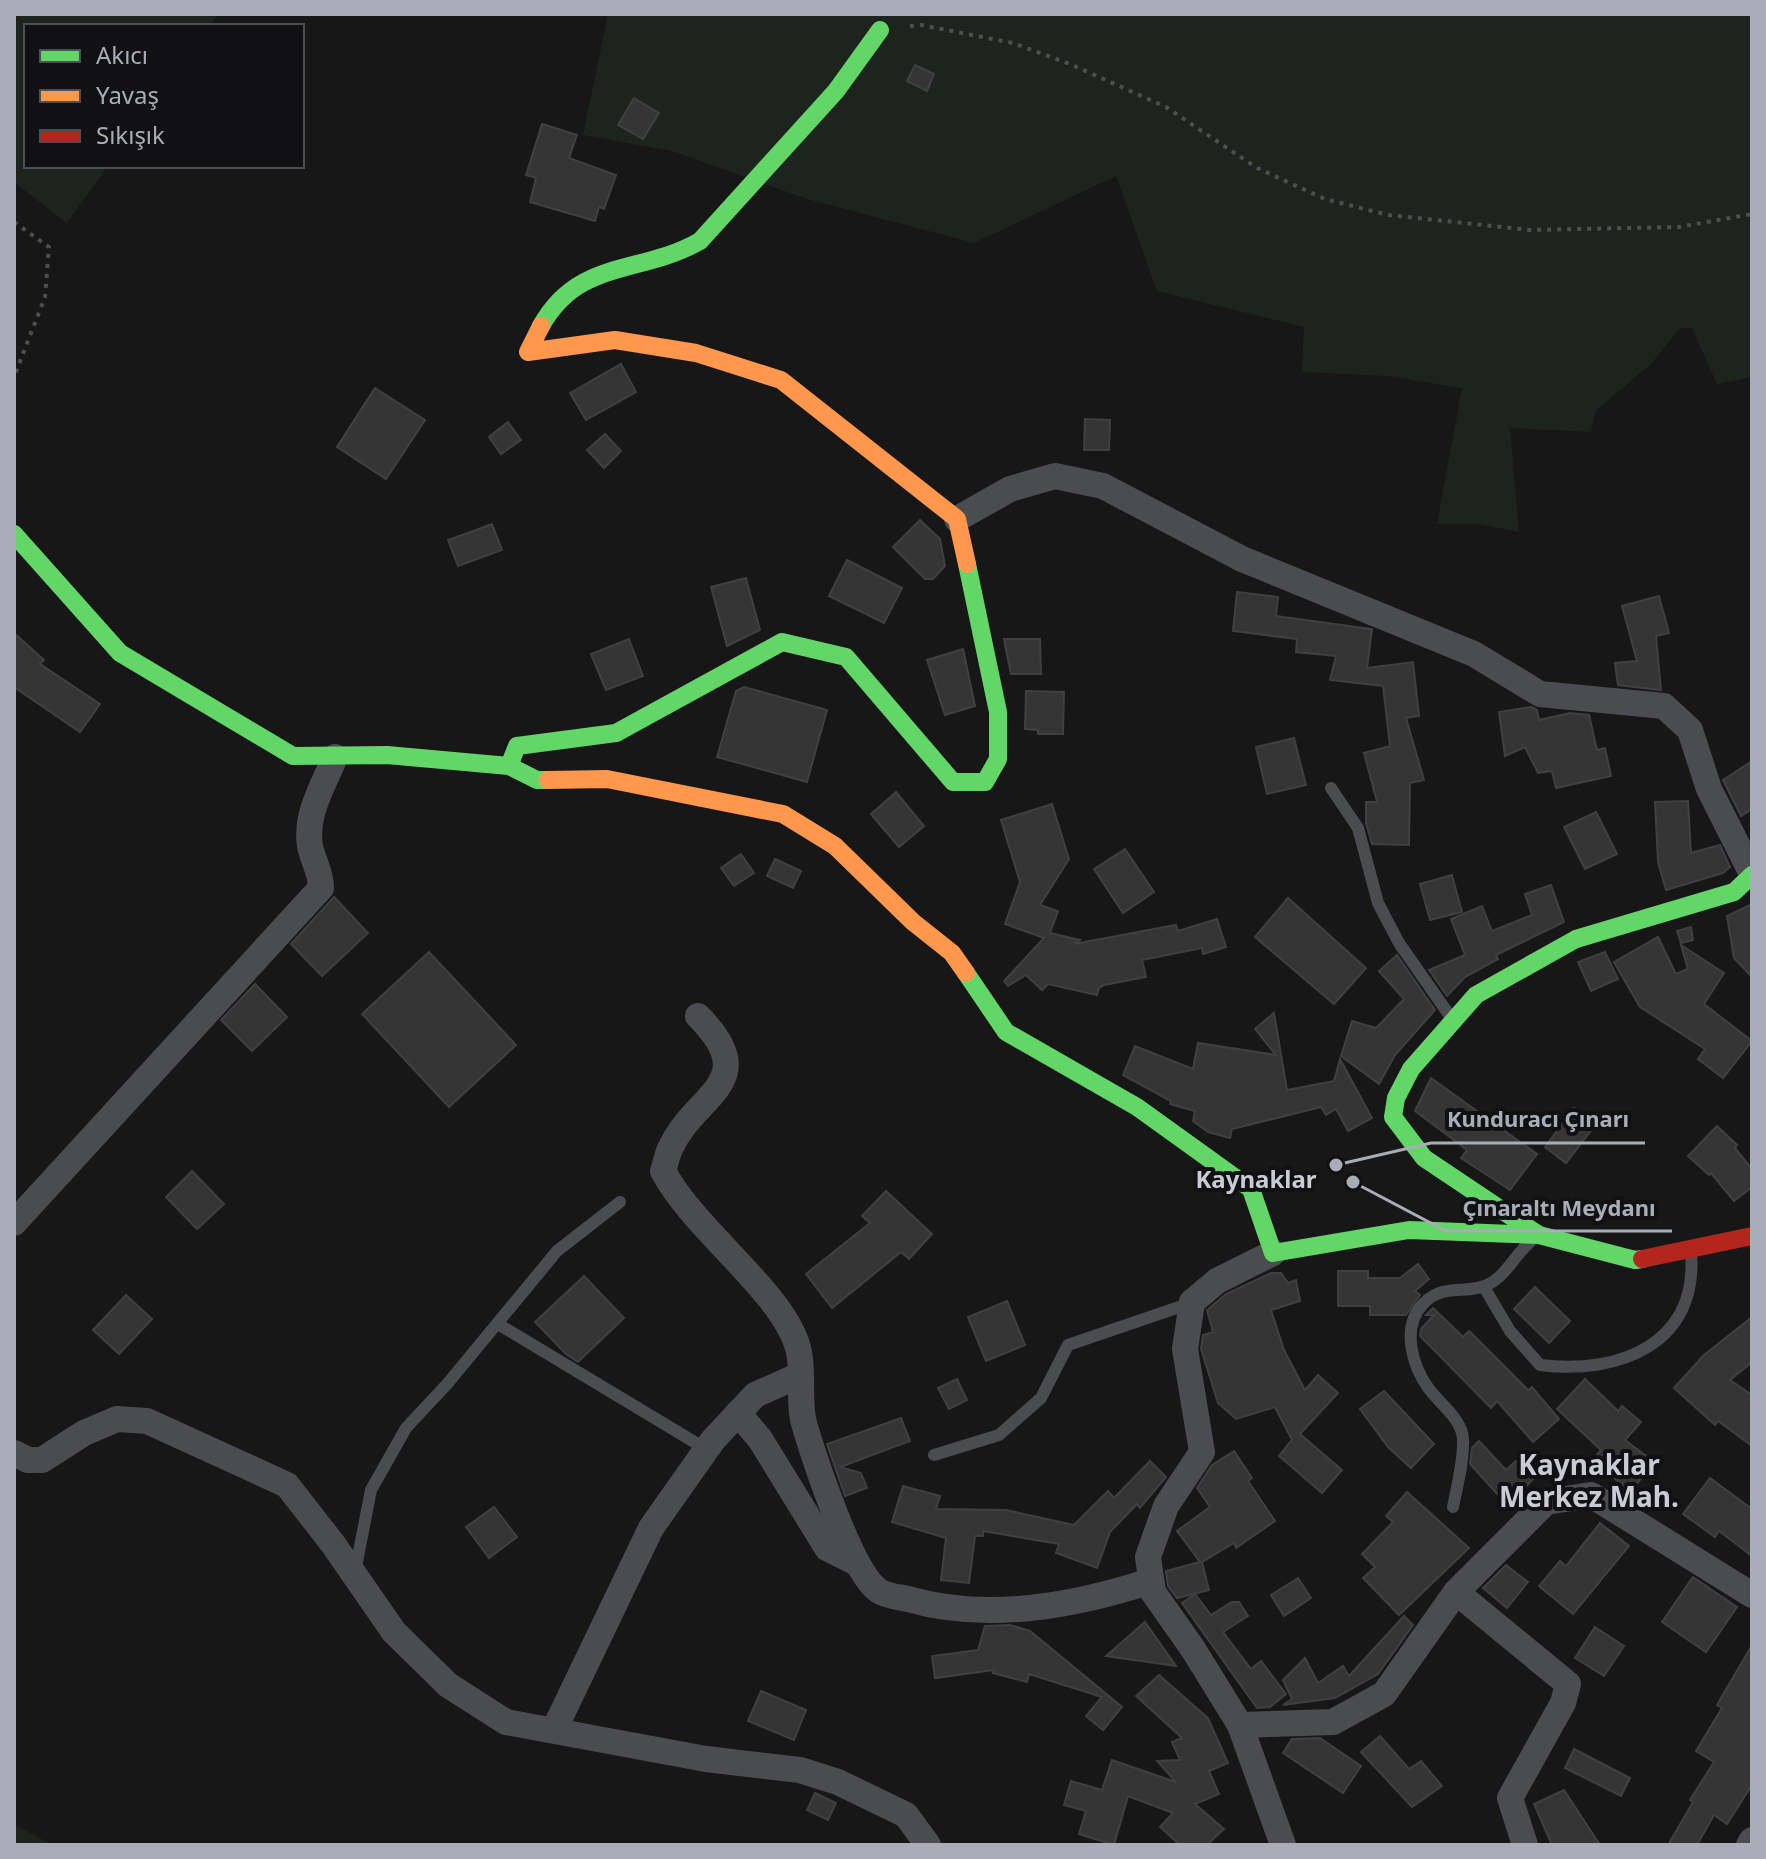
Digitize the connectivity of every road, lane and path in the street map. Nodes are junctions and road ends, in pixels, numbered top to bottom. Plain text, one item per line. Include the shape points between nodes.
1 (880, 30) joint
2 (1752, 214) edge
3 (14, 222) edge
4 (14, 377) edge
5 (957, 519) junction
6 (14, 534) edge
7 (335, 757) junction
8 (509, 766) junction
9 (1331, 788) dead end
10 (1752, 875) edge
11 (698, 1016) dead end
12 (1453, 1021) junction
13 (620, 1202) dead end
14 (14, 1223) edge
15 (1539, 1235) junction
16 (1752, 1236) edge
17 (1690, 1247) junction
18 (1273, 1253) junction
19 (1484, 1287) junction
20 (1192, 1302) junction
21 (498, 1324) junction
22 (800, 1375) junction
23 (738, 1413) junction
24 (706, 1449) junction
25 (14, 1453) edge
26 (934, 1455) dead end
27 (1453, 1507) dead end
28 (857, 1563) junction
29 (355, 1575) junction
30 (1151, 1581) junction
31 (1456, 1592) junction
32 (1752, 1595) edge
33 (1240, 1725) junction
34 (554, 1730) junction
35 (928, 1845) edge
36 (1283, 1845) edge
37 (1525, 1845) edge

1 - 2 path via 921,25 1013,43 1166,107 1284,181 1325,199 1388,215 1546,230 1679,227
1 - 5 street via 836,91 700,241 678,255 582,280 549,310 528,352 615,340 696,353 781,380
3 - 4 path via 49,247 45,297
5 - 8 street via 998,712 998,759 985,782 953,782 846,657 782,642 616,733 517,746
5 - 10 street via 1010,489 1055,476 1103,486 1242,559 1474,654 1540,694 1664,706 1690,730 1709,789
6 - 7 street via 120,653 293,756
7 - 8 street via 387,755
7 - 14 street via 308,820 321,888
8 - 18 street via 537,780 607,779 783,814 835,846 952,953 1006,1032 1137,1107 1251,1189
9 - 12 lane via 1358,828 1378,903
10 - 12 street via 1734,892 1576,939 1476,995
11 - 22 street via 718,1036 724,1057 722,1085 672,1145 663,1171 683,1203 778,1310 798,1348
12 - 15 street via 1411,1069 1393,1117 1424,1158
13 - 21 lane via 557,1251
15 - 17 street via 1635,1260
15 - 18 street via 1409,1230
15 - 19 lane
16 - 17 street
17 - 19 lane via 1693,1275 1684,1311 1665,1336 1616,1363 1573,1369 1540,1365 1510,1331
18 - 20 street via 1217,1281
19 - 27 lane via 1448,1289 1424,1303 1411,1323 1409,1342 1428,1387 1464,1437
20 - 26 lane via 1068,1345 1041,1398 999,1435
20 - 30 street via 1185,1349 1202,1452 1166,1506 1148,1557
21 - 24 lane
21 - 29 lane via 406,1428 371,1490
22 - 23 street via 755,1395
22 - 28 street via 804,1423
23 - 24 street
23 - 28 street via 760,1439 827,1548
24 - 34 street via 651,1528
25 - 29 street via 42,1460 117,1419 147,1421 287,1485
28 - 30 street via 878,1591 938,1608 1005,1611 1097,1598
29 - 34 street via 394,1632 448,1685 506,1722
30 - 33 street via 1153,1592
31 - 32 street via 1546,1502 1591,1495
31 - 33 street via 1384,1694 1333,1722
31 - 37 street via 1568,1684 1563,1703 1510,1798
33 - 36 street
34 - 35 street via 706,1759 800,1770 906,1815

